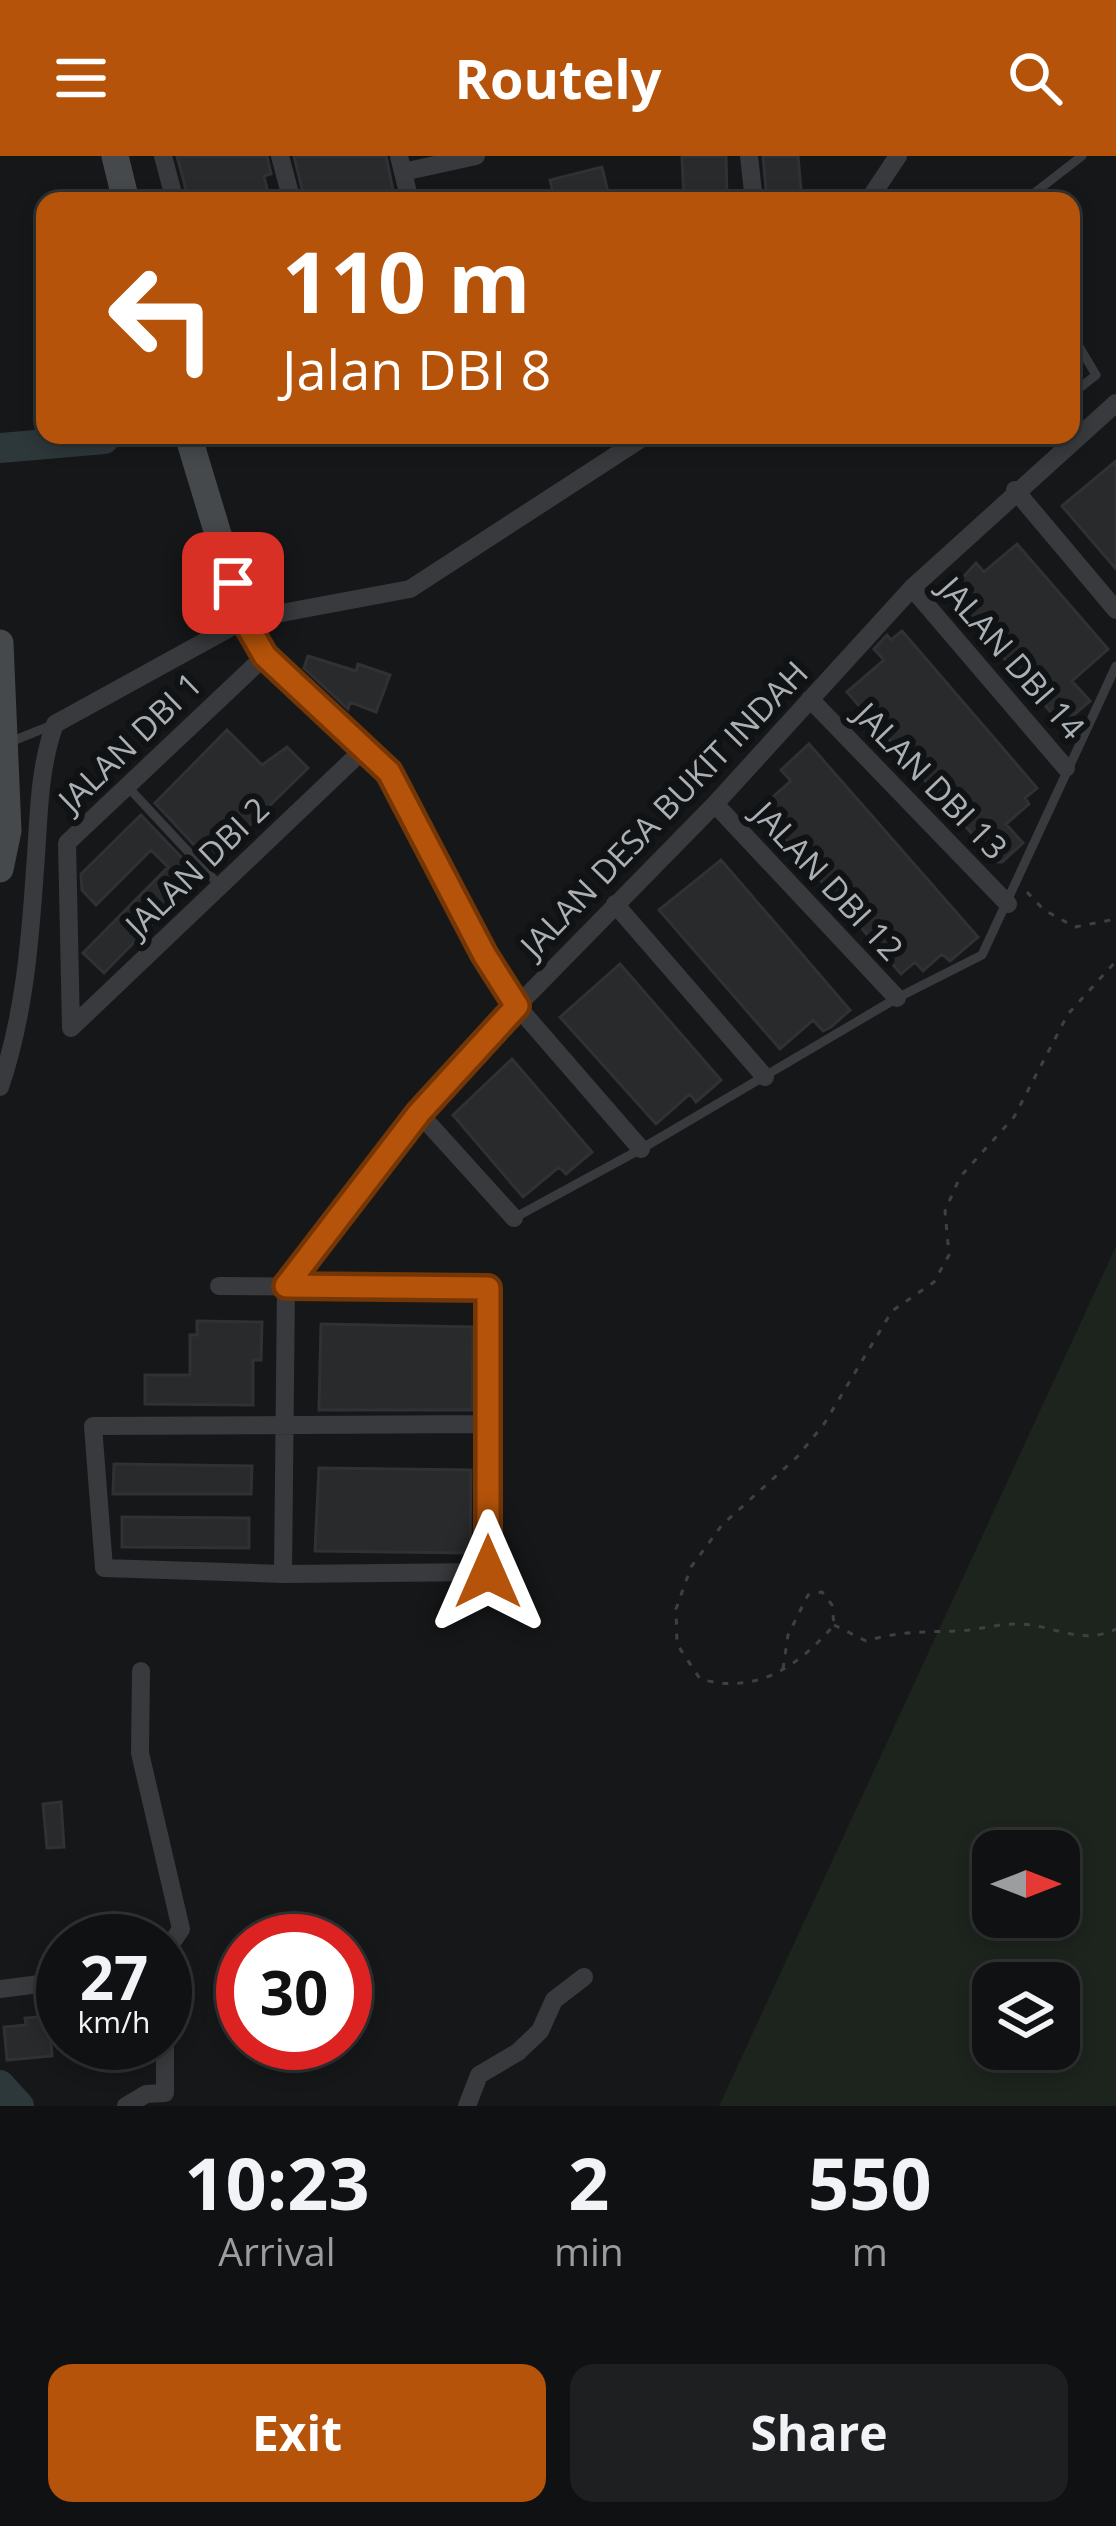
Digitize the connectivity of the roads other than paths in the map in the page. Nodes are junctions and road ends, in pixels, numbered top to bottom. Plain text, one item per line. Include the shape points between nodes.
1 (115, 156) edge
2 (163, 156) edge
3 (280, 156) edge
4 (476, 156) edge
5 (749, 156) edge
6 (898, 156) edge
7 (1082, 156) edge
8 (401, 164) edge
9 (124, 192) edge
10 (173, 192) edge
11 (290, 192) edge
12 (753, 192) edge
13 (874, 192) edge
14 (1036, 192) edge
15 (1080, 348) edge
16 (1080, 388) edge
17 (1116, 403) edge
18 (1080, 434) edge
19 (191, 444) edge
20 (633, 444) edge
21 (1068, 444) edge
22 (1015, 490) junction
23 (912, 588) junction
24 (1116, 610) edge
25 (244, 620) junction
26 (0, 643) edge
27 (0, 652) edge
28 (265, 656) junction
29 (1116, 667) edge
30 (810, 699) junction
31 (55, 724) junction
32 (2, 746) edge
33 (364, 749) junction
34 (1066, 768) junction
35 (127, 786) junction
36 (715, 804) junction
37 (0, 869) edge
38 (220, 886) junction
39 (616, 904) junction
40 (1008, 904) junction
41 (897, 998) junction
42 (517, 1006) junction
43 (70, 1028) joint
44 (766, 1077) junction
45 (0, 1088) edge
46 (419, 1113) junction
47 (641, 1149) junction
48 (514, 1218) joint
49 (219, 1286) dead end
50 (286, 1286) junction
51 (285, 1424) junction
52 (488, 1424) junction
53 (284, 1574) junction
54 (140, 1671) dead end
55 (178, 1914) edge
56 (584, 1977) dead end
57 (36, 1984) edge
58 (0, 1989) edge
59 (165, 2070) edge
60 (126, 2106) edge
61 (467, 2106) edge

1 - 9 street
2 - 10 street
3 - 11 street
4 - 8 street
5 - 12 street
6 - 13 street
7 - 14 lane
15 - 16 lane via 1096,375
17 - 18 street, JALAN DESA BUKIT INDAH
19 - 25 street
20 - 25 street via 410,589
21 - 22 street, JALAN DESA BUKIT INDAH
22 - 23 street, JALAN DESA BUKIT INDAH
22 - 24 street
23 - 30 street, JALAN DESA BUKIT INDAH
23 - 34 street, JALAN DBI 14
25 - 28 street
25 - 31 street
26 - 27 street
27 - 32 street
28 - 33 street
28 - 35 street, JALAN DBI 1
29 - 34 lane
30 - 36 street, JALAN DESA BUKIT INDAH
30 - 40 street, JALAN DBI 13
31 - 32 lane
31 - 45 street via 42,771 30,946
32 - 37 street via 8,830
33 - 38 street, JALAN DBI 2
33 - 42 street via 389,772
34 - 40 lane
35 - 38 lane
35 - 43 street, JALAN DBI 1 via 67,843
36 - 39 street, JALAN DESA BUKIT INDAH
36 - 41 street, JALAN DBI 12
38 - 43 street, JALAN DBI 2
39 - 42 street, JALAN DESA BUKIT INDAH
39 - 44 street
40 - 41 lane via 982,955
41 - 44 lane
42 - 46 street, JALAN DESA BUKIT INDAH
42 - 47 street
44 - 47 lane
46 - 48 street
46 - 50 street, JALAN DESA BUKIT INDAH
47 - 48 lane
49 - 50 street
50 - 51 street
50 - 52 street via 488,1288
51 - 52 street
51 - 53 street
51 - 53 street via 93,1426 104,1568
52 - 53 street via 488,1572
54 - 55 street via 140,1753
56 - 61 street via 554,2000 529,2041 479,2075
57 - 58 street
59 - 60 street via 165,2093

